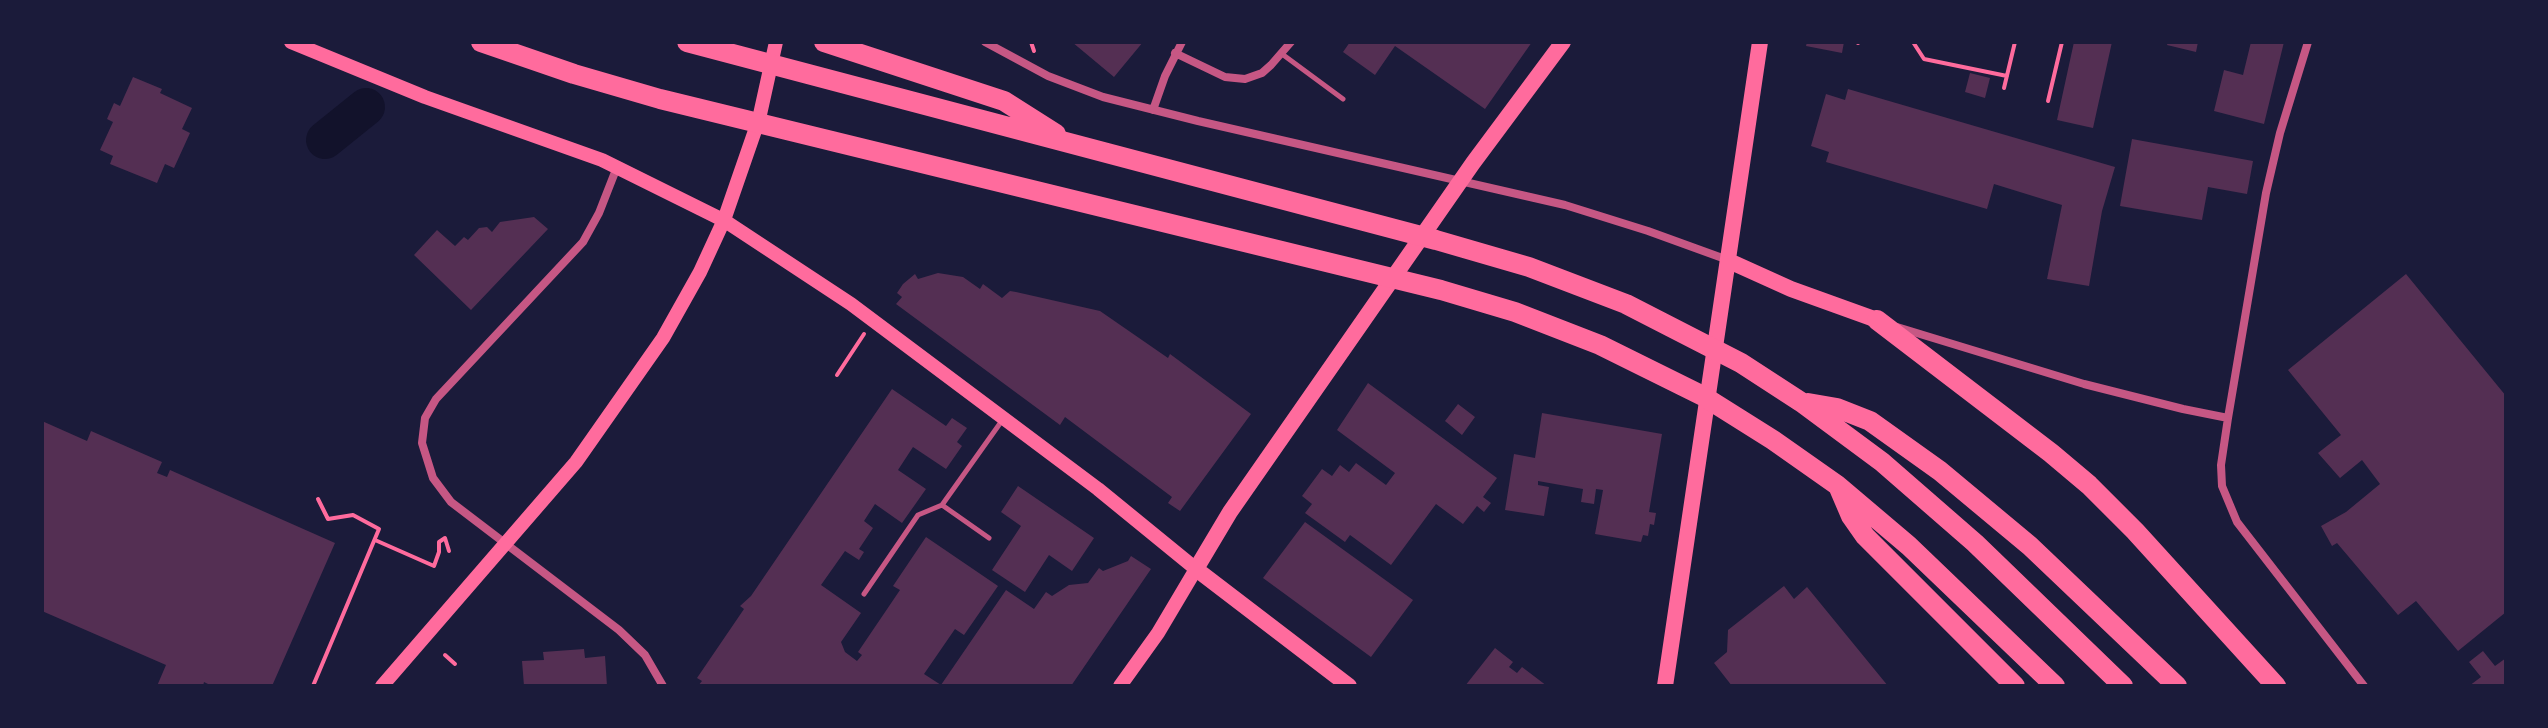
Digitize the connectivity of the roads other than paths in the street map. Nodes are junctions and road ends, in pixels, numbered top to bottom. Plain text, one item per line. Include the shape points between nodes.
1 (291, 42) edge
2 (481, 42) edge
3 (687, 42) edge
4 (776, 42) edge
5 (824, 42) edge
6 (985, 42) edge
7 (1182, 42) edge
8 (1291, 42) edge
9 (1563, 42) edge
10 (1760, 42) edge
11 (2308, 42) edge
12 (1175, 53) junction
13 (1282, 54) junction
14 (1343, 99) dead end
15 (1153, 110) junction
16 (1073, 145) junction
17 (617, 167) junction
18 (1729, 261) junction
19 (1877, 320) junction
20 (1801, 402) junction
21 (1004, 417) junction
22 (2228, 418) junction
23 (1837, 485) junction
24 (942, 505) junction
25 (989, 538) dead end
26 (506, 544) junction
27 (1196, 569) junction
28 (864, 594) dead end
29 (382, 686) edge
30 (663, 686) edge
31 (1120, 686) edge
32 (1349, 686) edge
33 (1665, 686) edge
34 (2015, 686) edge
35 (2055, 686) edge
36 (2123, 686) edge
37 (2177, 686) edge
38 (2276, 686) edge
39 (2364, 686) edge

1 - 17 main road
2 - 23 highway via 660,99 1474,299 1600,345 1682,385
3 - 16 highway
4 - 26 main road via 736,188 676,316 601,428
5 - 16 highway via 1004,101
6 - 15 street via 1056,80
7 - 12 street
8 - 13 street
9 - 27 main road via 1473,163 1230,512
10 - 18 main road
11 - 22 street via 2271,168
12 - 13 street via 1235,79 1262,73
12 - 15 street
13 - 14 lane
15 - 18 street via 1565,205
16 - 20 highway via 1483,253 1581,286 1689,335
17 - 21 main road via 738,228 805,271
17 - 26 street via 576,252 447,387 425,418 422,443 433,478 459,509
18 - 19 main road
18 - 33 main road
19 - 22 street via 2068,379
19 - 38 highway via 2089,485
20 - 36 highway via 1933,505
20 - 37 highway via 1870,421 1940,471 2030,546
21 - 24 lane
21 - 27 main road
22 - 39 street via 2221,475 2229,508
23 - 34 highway via 1865,536
23 - 35 highway
24 - 25 lane
24 - 28 lane via 918,515
26 - 29 main road
26 - 30 street via 634,644
27 - 31 main road
27 - 32 main road

